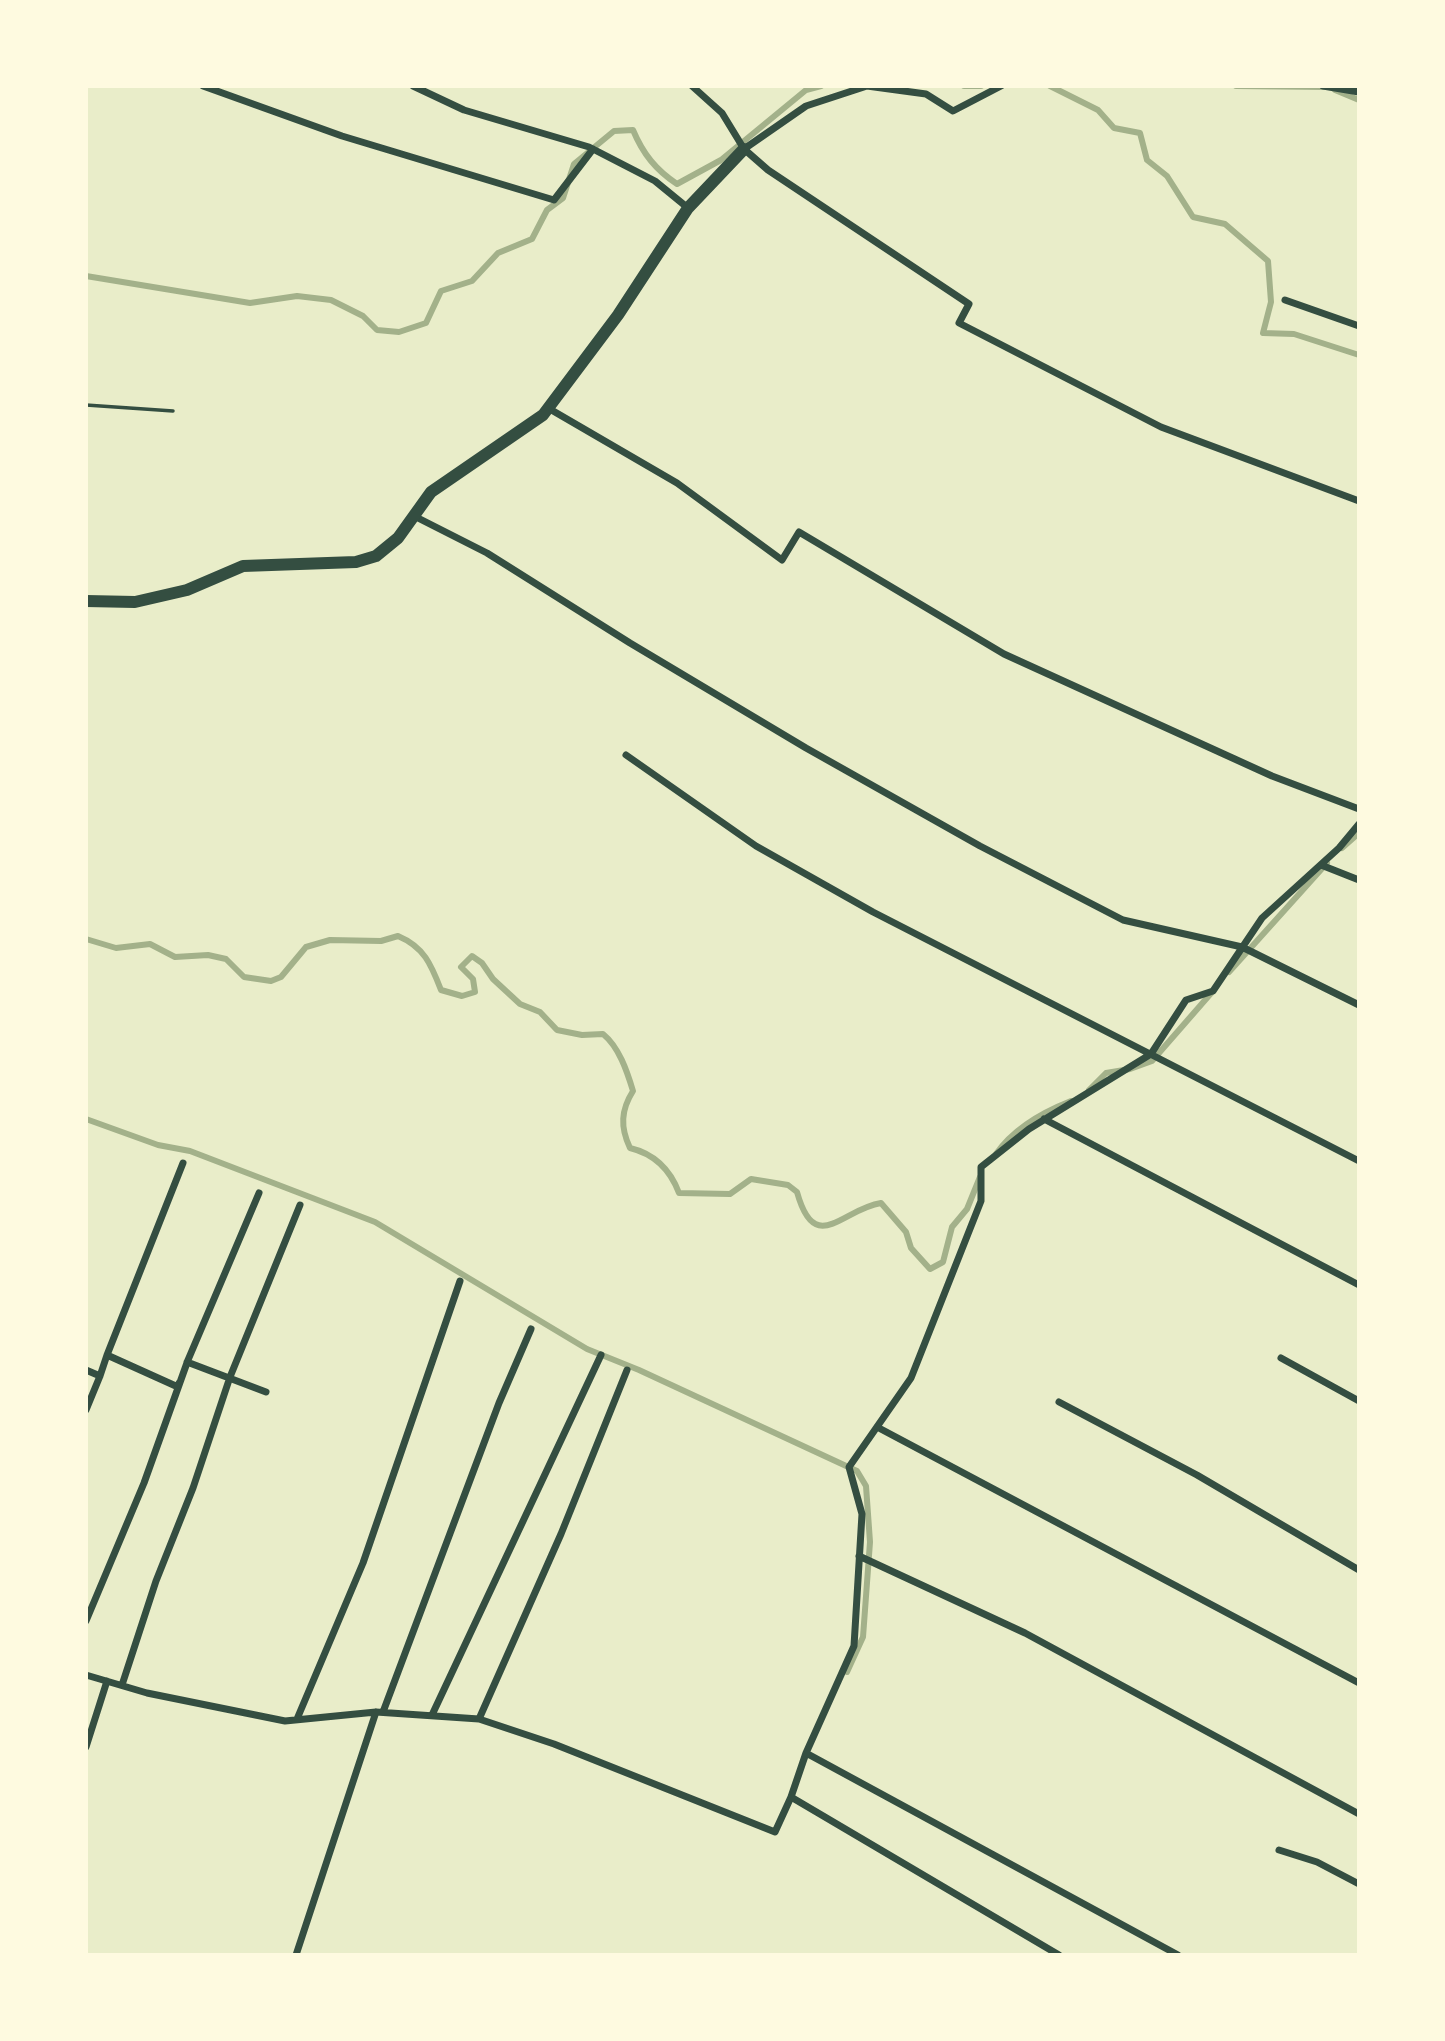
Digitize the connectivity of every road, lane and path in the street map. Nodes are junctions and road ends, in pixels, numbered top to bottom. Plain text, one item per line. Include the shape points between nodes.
1 (203, 86) edge
2 (413, 86) edge
3 (692, 86) edge
4 (1001, 86) edge
5 (1323, 86) edge
6 (1359, 92) edge
7 (593, 149) junction
8 (744, 149) junction
9 (688, 208) junction
10 (1285, 300) dead end
11 (1359, 326) edge
12 (86, 405) edge
13 (548, 408) junction
14 (173, 411) dead end
15 (1359, 501) edge
16 (414, 516) junction
17 (86, 601) edge
18 (626, 755) dead end
19 (1359, 809) edge
20 (1359, 824) edge
21 (1321, 865) junction
22 (1359, 880) edge
23 (1242, 947) junction
24 (1359, 1005) edge
25 (1151, 1054) junction
26 (1044, 1119) junction
27 (1359, 1161) edge
28 (183, 1163) dead end
29 (259, 1193) dead end
30 (300, 1205) dead end
31 (460, 1281) dead end
32 (1359, 1285) edge
33 (531, 1329) dead end
34 (107, 1355) junction
35 (601, 1355) dead end
36 (1281, 1358) dead end
37 (188, 1360) junction
38 (86, 1370) edge
39 (627, 1370) dead end
40 (100, 1376) junction
41 (230, 1377) junction
42 (266, 1392) dead end
43 (1359, 1401) edge
44 (1059, 1402) dead end
45 (86, 1410) edge
46 (877, 1427) junction
47 (859, 1556) junction
48 (1359, 1570) edge
49 (86, 1621) edge
50 (86, 1675) edge
51 (107, 1681) junction
52 (1359, 1683) edge
53 (122, 1685) junction
54 (379, 1712) junction
55 (432, 1715) junction
56 (297, 1719) junction
57 (479, 1719) junction
58 (86, 1746) edge
59 (806, 1753) junction
60 (791, 1797) junction
61 (1359, 1814) edge
62 (1279, 1850) dead end
63 (1359, 1884) edge
64 (296, 1955) edge
65 (1059, 1955) edge
66 (1178, 1955) edge

1 - 7 street via 342,136 554,200
2 - 7 street via 464,110
3 - 8 street via 722,113
4 - 8 street via 953,111 926,94 867,86 806,106
5 - 6 street
7 - 9 street via 655,181
8 - 9 street
8 - 15 street via 768,170 968,304 959,323 1161,427
9 - 13 street via 618,315
10 - 11 street
12 - 14 path
13 - 16 street via 431,492
13 - 19 street via 677,483 782,560 799,532 1004,654 1272,776
16 - 17 street via 398,538 376,556 356,562 243,566 187,590 135,602
16 - 23 street via 487,552 630,643 979,846 1123,920
18 - 25 street via 756,846 873,912
20 - 21 street
21 - 22 street
21 - 23 street via 1262,918
23 - 24 street
23 - 25 street via 1213,991 1186,1000
25 - 26 street
25 - 27 street
26 - 32 street
26 - 46 street via 981,1167 981,1201 911,1378
28 - 34 street
29 - 37 street
30 - 41 street
31 - 56 street via 363,1563
33 - 54 street
34 - 37 street via 178,1387
34 - 40 street
35 - 55 street
36 - 43 street
37 - 41 street
37 - 49 street via 144,1483
38 - 40 street
39 - 57 street
40 - 45 street
41 - 42 street
41 - 53 street
44 - 48 street via 1197,1475
46 - 47 street via 849,1467 862,1514
46 - 52 street
47 - 59 street via 854,1646
47 - 61 street via 1025,1633
50 - 51 street
51 - 53 street
51 - 58 street
53 - 56 street via 285,1721
54 - 55 street
54 - 56 street
54 - 64 street
55 - 57 street
57 - 60 street via 775,1832
59 - 60 street
59 - 66 street
60 - 65 street
62 - 63 street via 1317,1862

